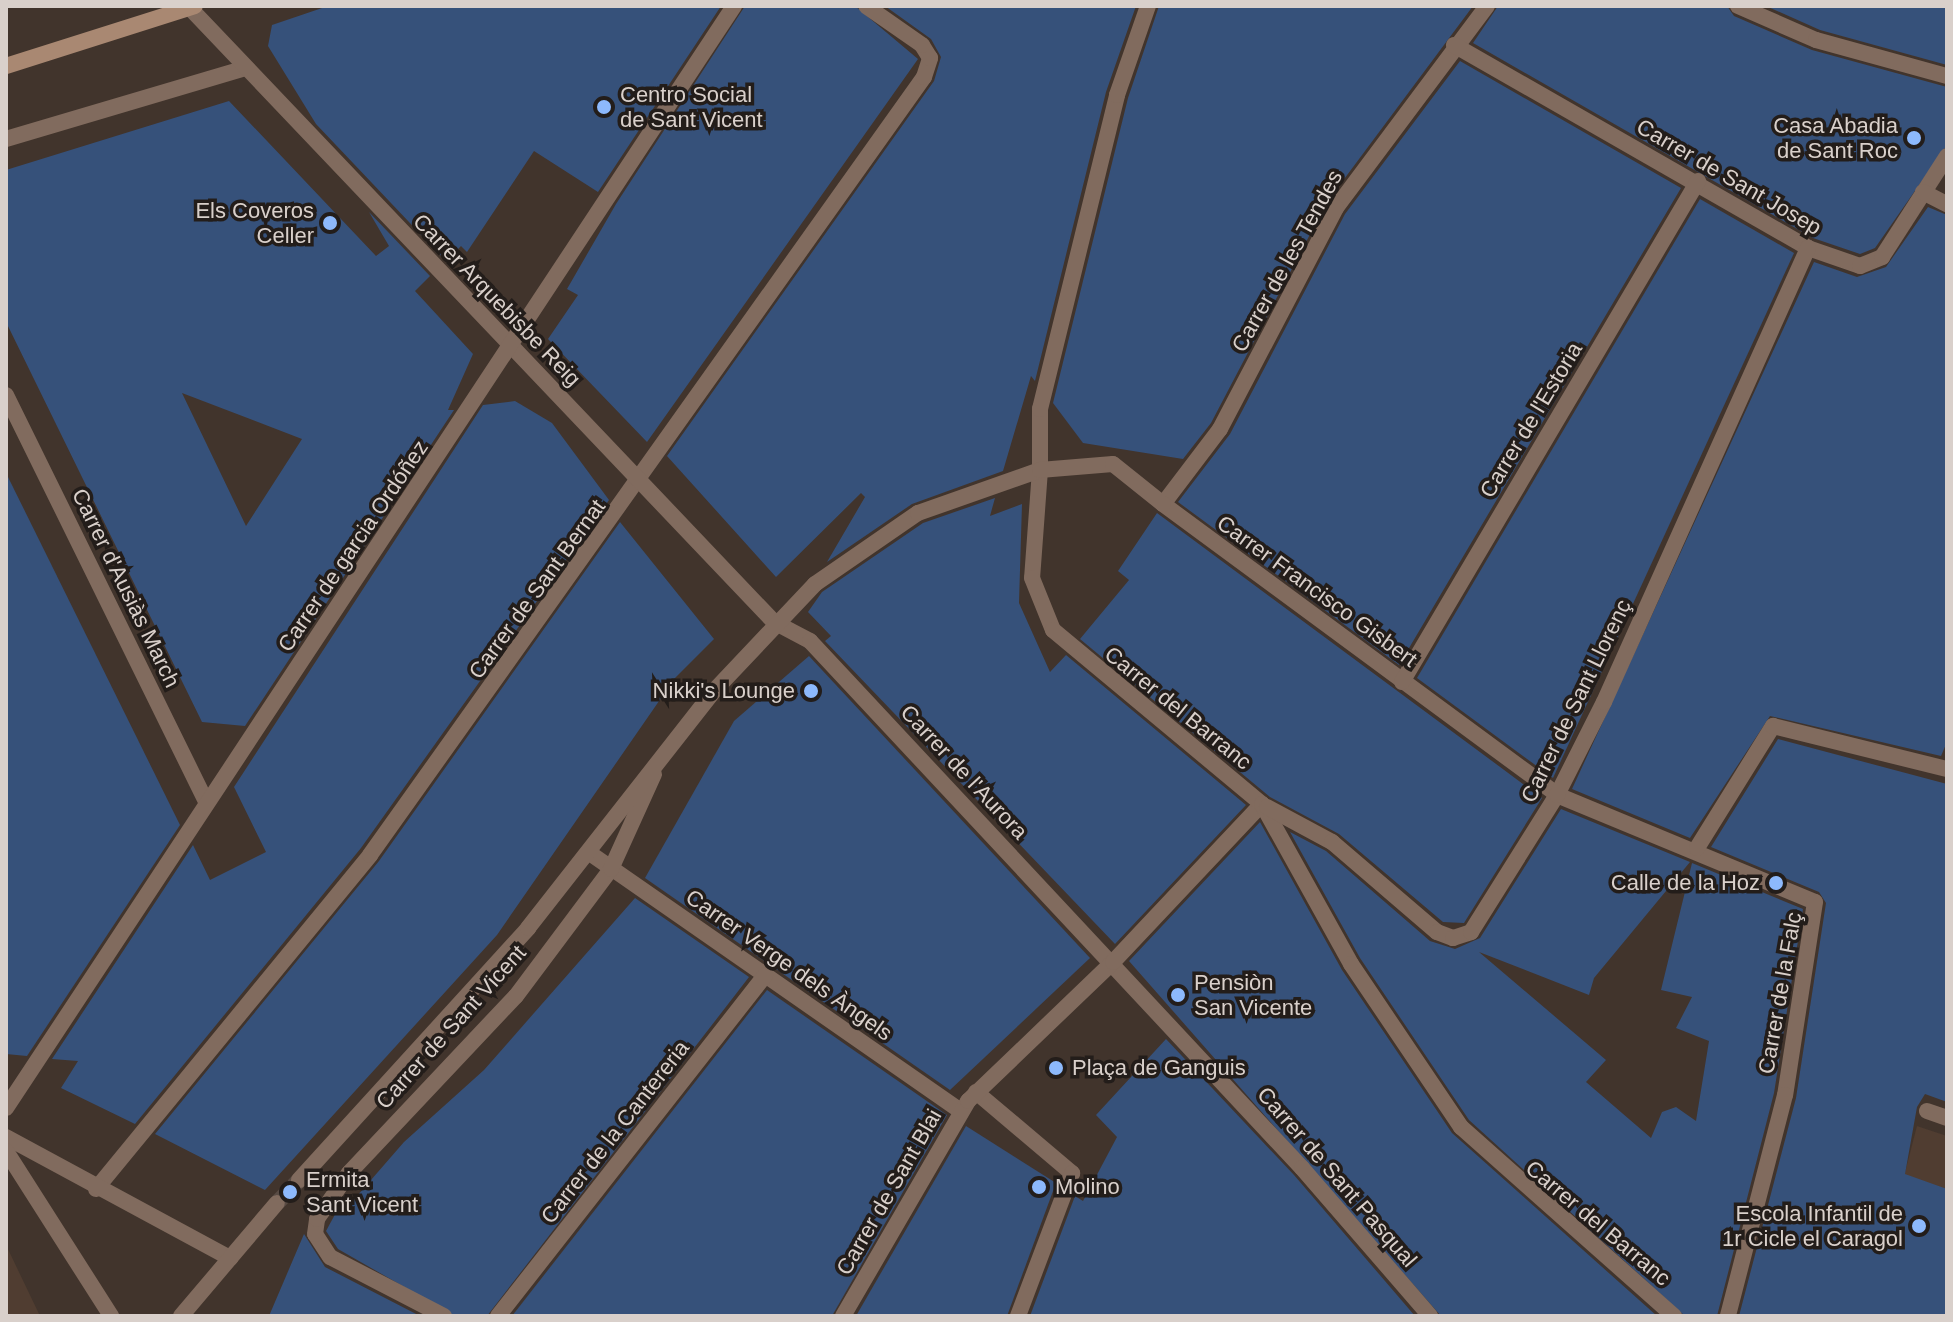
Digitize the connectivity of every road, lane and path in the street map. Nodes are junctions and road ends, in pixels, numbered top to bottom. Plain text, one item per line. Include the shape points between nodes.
1 (191, 6) edge
2 (734, 6) edge
3 (866, 6) edge
4 (1148, 6) edge
5 (1487, 6) edge
6 (1738, 6) edge
7 (1454, 45) junction
8 (6, 66) edge
9 (242, 69) junction
10 (1947, 76) edge
11 (6, 139) edge
12 (1947, 156) edge
13 (1698, 181) junction
14 (1923, 192) junction
15 (1947, 204) edge
16 (1808, 248) junction
17 (511, 346) junction
18 (6, 395) edge
19 (1040, 470) junction
20 (640, 482) junction
21 (1163, 504) junction
22 (774, 622) junction
23 (1402, 682) junction
24 (1947, 769) edge
25 (654, 774) junction
26 (1557, 795) junction
27 (206, 801) junction
28 (1262, 804) junction
29 (1697, 848) junction
30 (591, 854) junction
31 (611, 869) junction
32 (1113, 962) junction
33 (765, 975) junction
34 (976, 1092) junction
35 (6, 1108) edge
36 (961, 1111) junction
37 (1927, 1111) dead end
38 (1947, 1118) edge
39 (6, 1137) edge
40 (6, 1151) edge
41 (299, 1180) tunnel mouth
42 (96, 1189) junction
43 (277, 1203) tunnel mouth
44 (230, 1258) junction
45 (111, 1316) edge
46 (181, 1316) edge
47 (444, 1316) edge
48 (498, 1316) edge
49 (843, 1316) edge
50 (1018, 1316) edge
51 (1430, 1316) edge
52 (1674, 1316) edge
53 (1728, 1316) edge

1 - 8 main road
1 - 9 street, Carrer Arquebisbe Reig
2 - 17 street, Carrer de garcia Ordóñez
3 - 20 street, Carrer de Sant Bernat via 922,45 930,66
4 - 19 street, Carrer del Barranc via 1117,95 1040,409
5 - 7 street, Carrer de les Tendes
6 - 10 street via 1816,40
7 - 13 street, Carrer de Sant Josep
7 - 21 street, Carrer de les Tendes via 1336,208 1220,429
9 - 11 street
9 - 17 street, Carrer Arquebisbe Reig
12 - 14 street, Carrer de Sant Josep
13 - 16 street, Carrer de Sant Josep
13 - 23 street, Carrer de l'Estoria
14 - 15 street
14 - 16 street, Carrer de Sant Josep via 1869,266
16 - 26 street, Carrer de Sant Llorenç
17 - 20 street, Carrer Arquebisbe Reig
17 - 27 street, Carrer de garcia Ordóñez
18 - 27 street, Carrer d'Ausiàs March
19 - 21 street, Carrer Francisco Gisbert via 1113,464
19 - 22 street, Carrer de Sant Vicent via 961,494 897,525
19 - 28 street, Carrer del Barranc via 1032,578 1044,616 1103,676
20 - 22 street, Carrer Arquebisbe Reig
20 - 42 street, Carrer de Sant Bernat via 346,887
21 - 23 street, Carrer Francisco Gisbert
22 - 25 street, Carrer de Sant Vicent
22 - 32 street, Carrer de l'Aurora via 810,641
23 - 26 street, Carrer Francisco Gisbert
24 - 29 street via 1780,724 1765,733
25 - 30 street, Carrer de Sant Vicent
25 - 31 street, Carrer de Sant Vicent
26 - 28 street, Carrer de Sant Llorenç via 1471,932 1453,938 1332,842
26 - 29 street, Carrer de la Falç
27 - 35 street, Carrer de garcia Ordóñez
28 - 32 street
28 - 52 street, Carrer del Barranc via 1351,964 1461,1127
29 - 53 street, Carrer de la Falç via 1817,905 1785,1095
30 - 31 street, Carrer Verge dels Àngels
30 - 41 street, Carrer de Sant Vicent
31 - 33 street, Carrer Verge dels Àngels
31 - 47 street, Carrer de Sant Vicent via 516,996 349,1173 317,1219 315,1234 330,1257
32 - 34 street
32 - 51 street, Carrer de Sant Pasqual
33 - 36 street, Carrer Verge dels Àngels
33 - 48 street, Carrer de la Cantereria
34 - 36 street, Carrer de Sant Blai
34 - 50 street via 1072,1173
36 - 49 street, Carrer de Sant Blai
37 - 38 street
39 - 42 street
40 - 45 street
42 - 44 street
43 - 44 street
44 - 46 street

